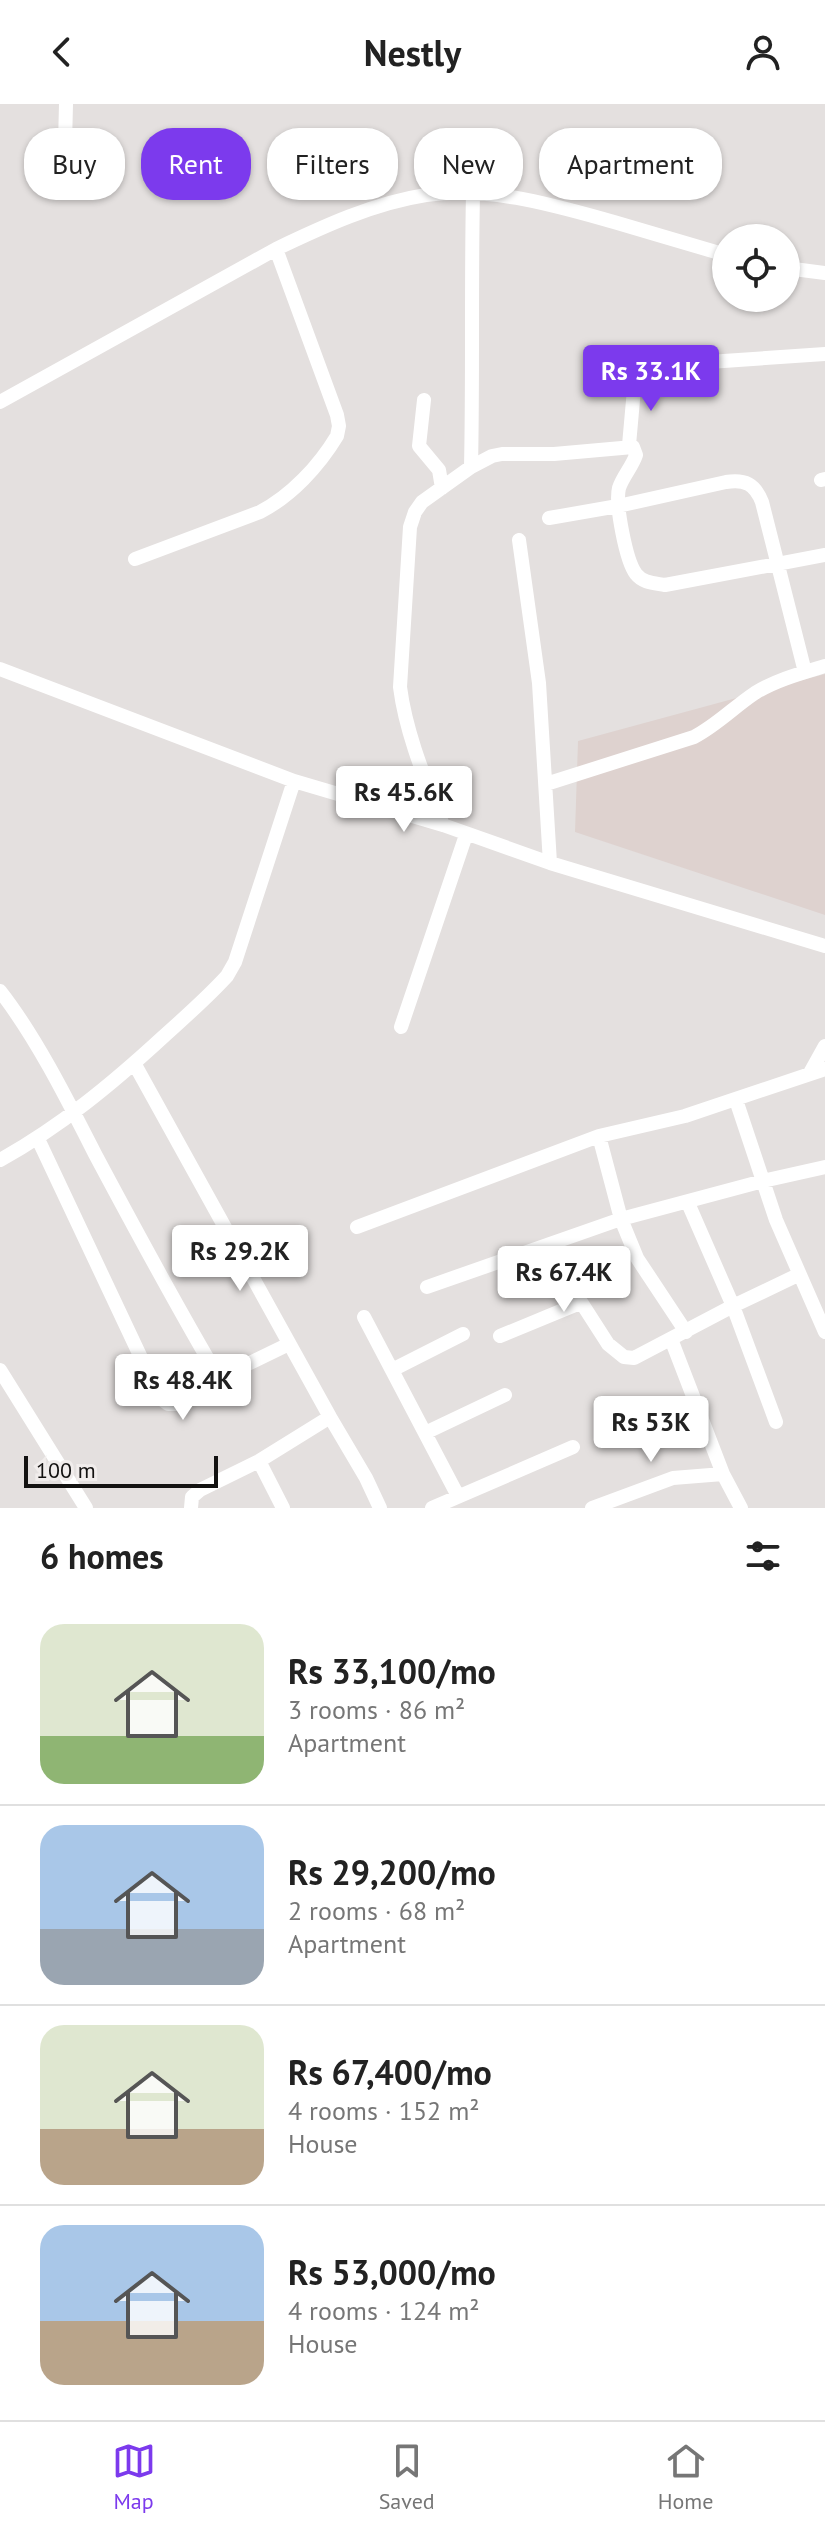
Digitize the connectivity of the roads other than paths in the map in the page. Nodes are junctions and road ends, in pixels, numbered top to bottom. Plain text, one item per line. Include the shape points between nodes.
1 (66, 104) edge
2 (65, 128) edge
3 (414, 198) edge
4 (523, 199) edge
5 (473, 200) edge
6 (276, 249) junction
7 (712, 251) edge
8 (800, 270) edge
9 (825, 273) edge
10 (825, 354) edge
11 (709, 362) dead end
12 (635, 378) dead end
13 (424, 400) dead end
14 (0, 402) edge
15 (629, 445) junction
16 (471, 467) junction
17 (442, 488) junction
18 (618, 506) junction
19 (549, 518) dead end
20 (519, 540) dead end
21 (825, 555) edge
22 (135, 559) dead end
23 (777, 564) junction
24 (825, 666) edge
25 (0, 669) edge
26 (805, 672) junction
27 (294, 781) junction
28 (546, 784) junction
29 (443, 825) junction
30 (466, 835) junction
31 (550, 863) junction
32 (825, 946) edge
33 (0, 991) edge
34 (401, 1027) dead end
35 (825, 1046) edge
36 (138, 1060) junction
37 (818, 1071) edge
38 (736, 1100) junction
39 (74, 1113) junction
40 (599, 1136) junction
41 (38, 1139) junction
42 (0, 1160) edge
43 (825, 1167) edge
44 (763, 1181) junction
45 (688, 1203) junction
46 (621, 1219) junction
47 (357, 1227) dead end
48 (545, 1246) junction
49 (798, 1275) junction
50 (427, 1287) dead end
51 (580, 1303) junction
52 (733, 1306) junction
53 (364, 1317) dead end
54 (686, 1332) junction
55 (825, 1332) edge
56 (463, 1334) dead end
57 (500, 1336) dead end
58 (671, 1339) junction
59 (289, 1344) junction
60 (0, 1370) edge
61 (392, 1370) junction
62 (219, 1378) junction
63 (505, 1395) dead end
64 (330, 1417) junction
65 (776, 1422) dead end
66 (425, 1433) junction
67 (573, 1447) dead end
68 (259, 1461) junction
69 (723, 1474) junction
70 (458, 1496) junction
71 (83, 1507) edge
72 (191, 1508) edge
73 (283, 1508) edge
74 (380, 1508) edge
75 (432, 1508) edge
76 (592, 1508) edge
77 (741, 1508) edge

1 - 2 street
3 - 6 street via 383,205
4 - 7 street
5 - 16 street
6 - 14 street
6 - 22 street via 337,415 337,436 279,502
8 - 9 street
10 - 11 street
12 - 15 street
13 - 17 street via 419,446 439,470
15 - 16 street via 502,454
15 - 18 street via 636,455 620,486
16 - 17 street
17 - 29 street via 422,502 410,527 400,687 420,765
18 - 19 street
18 - 23 street via 631,564 648,582 665,585
18 - 23 street via 740,480 758,492
20 - 28 street via 539,683
21 - 23 street
23 - 26 street
24 - 26 street
25 - 27 street
26 - 28 street via 758,691 694,737
27 - 29 street
27 - 36 street via 235,962 213,991
28 - 31 street
29 - 30 street
30 - 31 street
30 - 34 street
31 - 32 street
33 - 39 street
35 - 37 street
36 - 39 street
36 - 59 street
37 - 38 street
38 - 40 street
38 - 44 street
39 - 41 street
39 - 62 street
40 - 46 street
40 - 47 street
41 - 42 street
41 - 62 street via 160,1398 178,1404
43 - 44 street
44 - 45 street
44 - 49 street
45 - 46 street
45 - 52 street
46 - 48 street
46 - 54 street via 637,1258
48 - 50 street
48 - 51 street
49 - 52 street
49 - 55 street
51 - 57 street
51 - 58 street via 608,1344 624,1357 634,1358
52 - 54 street
52 - 65 street
53 - 61 street
54 - 58 street
56 - 61 street
58 - 69 street
59 - 62 street
59 - 64 street
60 - 71 street
61 - 66 street
63 - 66 street
64 - 68 street
64 - 74 street
66 - 70 street
67 - 70 street
68 - 72 street via 200,1490 192,1497
68 - 73 street
69 - 76 street via 673,1478
69 - 77 street
70 - 75 street

